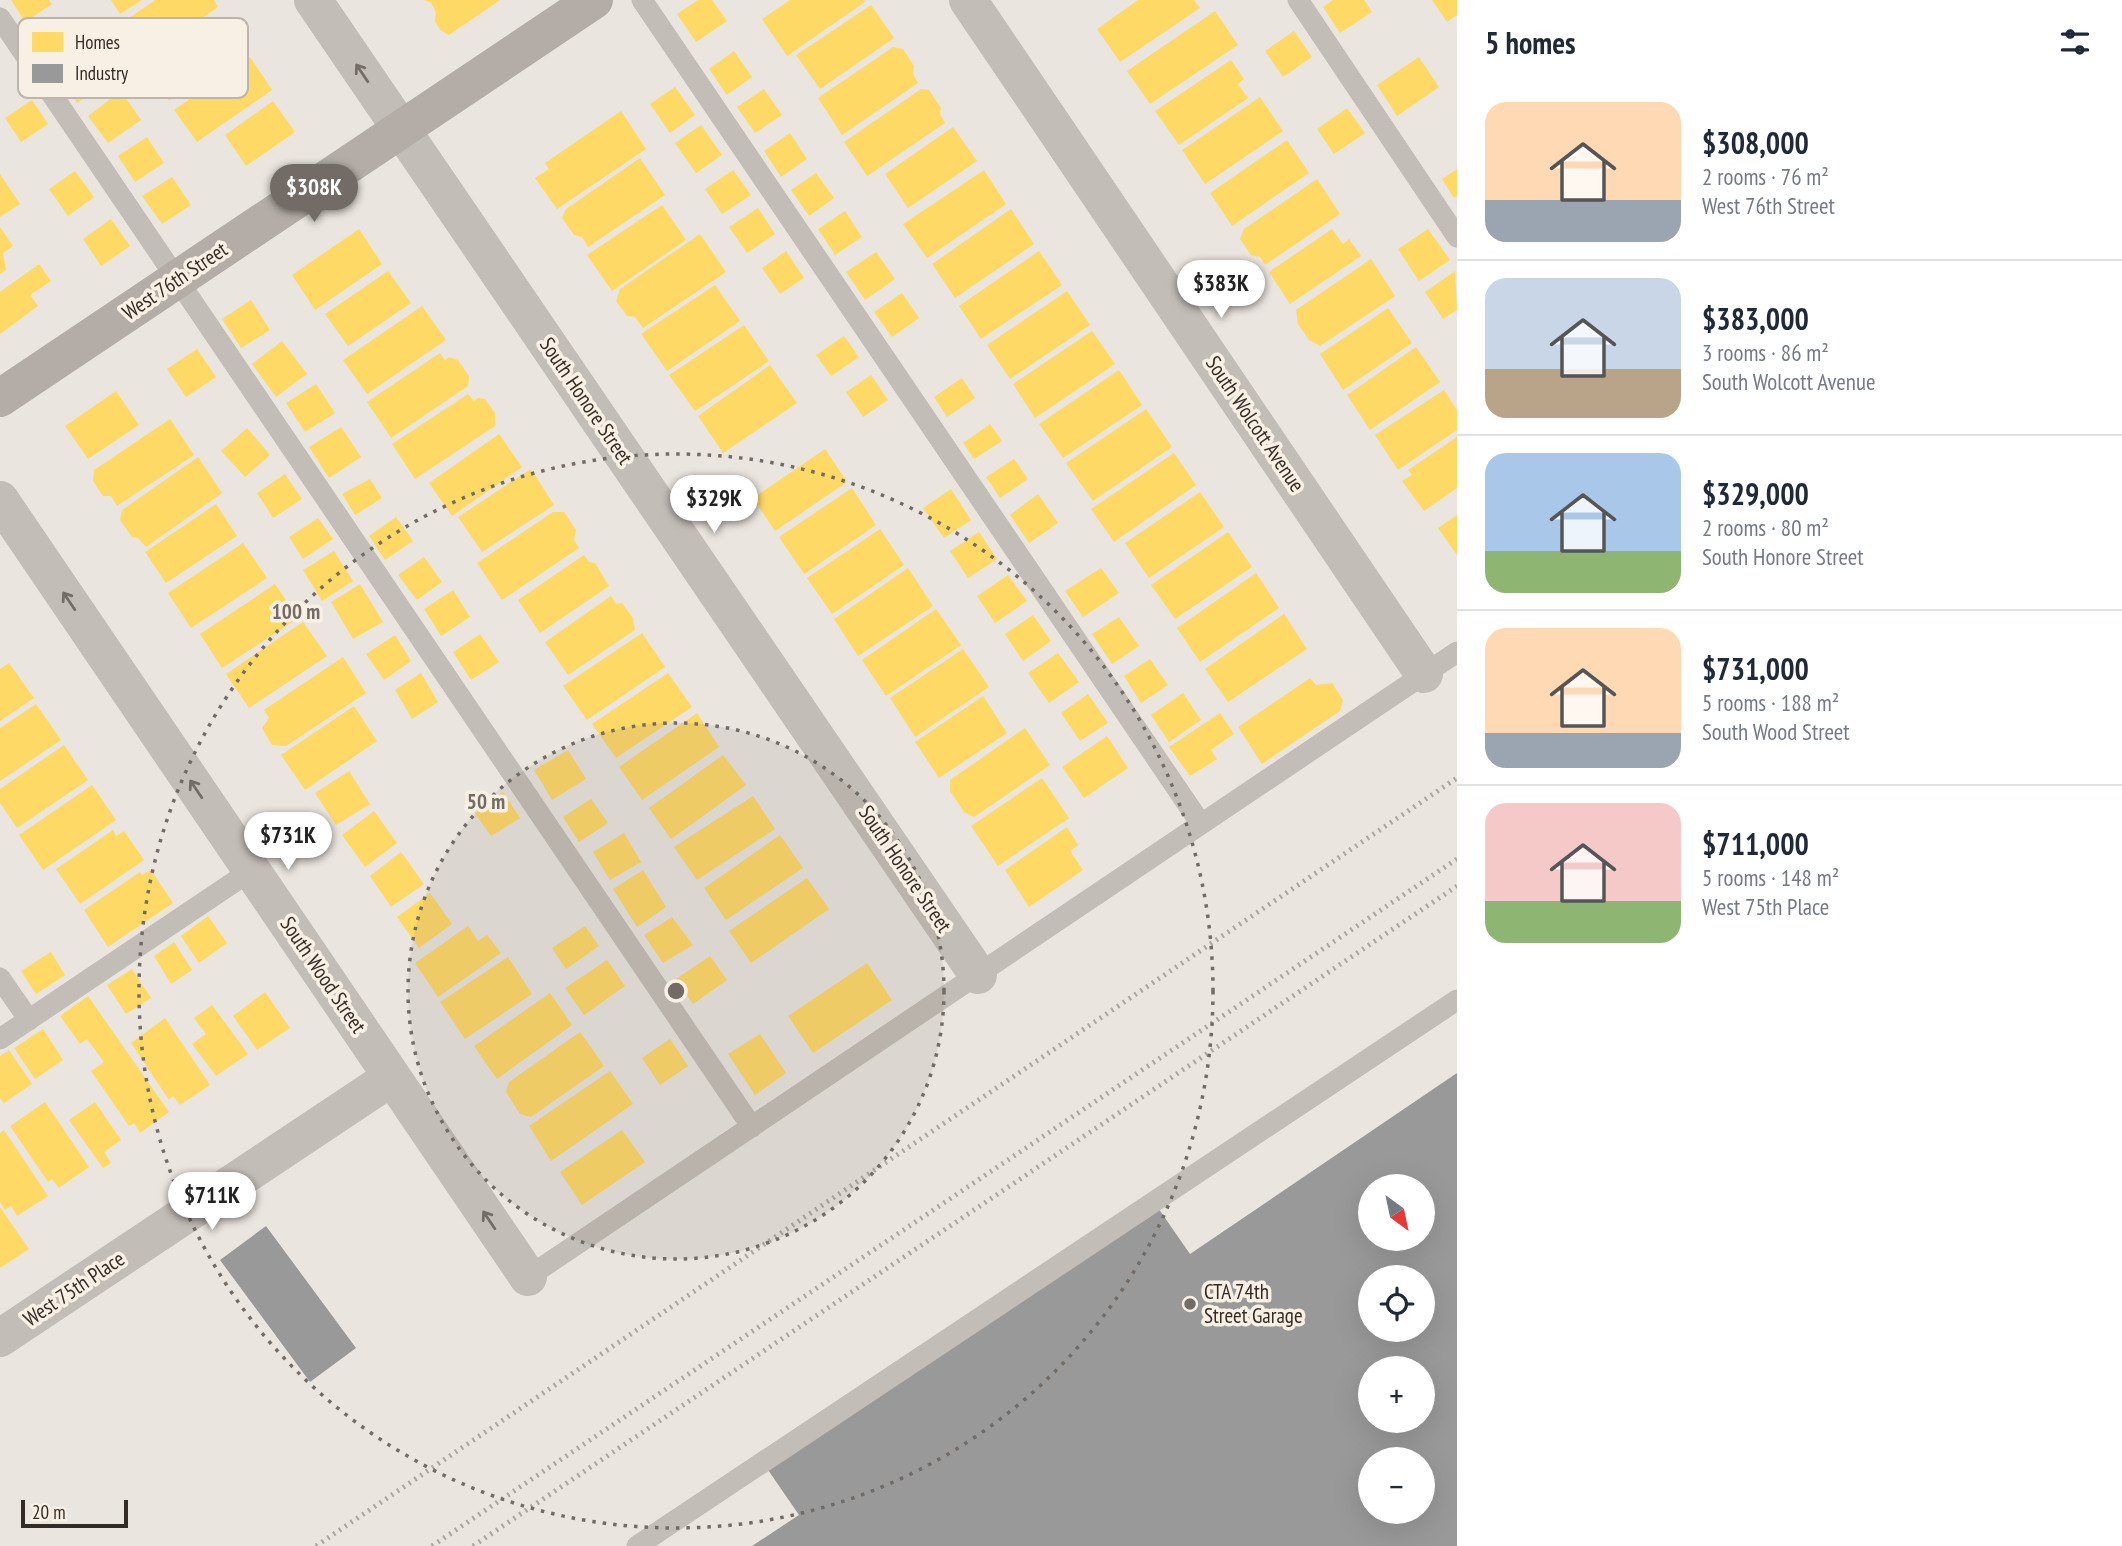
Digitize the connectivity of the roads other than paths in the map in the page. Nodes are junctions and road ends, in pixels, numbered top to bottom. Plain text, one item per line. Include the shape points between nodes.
1 (313, 0) edge
2 (594, 0) edge
3 (642, 0) edge
4 (968, 0) edge
5 (1298, 0) edge
6 (0, 18) edge
7 (18, 45) edge
8 (54, 98) edge
9 (401, 129) junction
10 (1457, 237) edge
11 (177, 279) junction
12 (0, 398) edge
13 (0, 500) edge
14 (1457, 652) edge
15 (1424, 674) junction
16 (1201, 824) junction
17 (252, 870) junction
18 (978, 975) junction
19 (0, 978) edge
20 (1457, 1000) edge
21 (29, 1020) junction
22 (0, 1040) edge
23 (392, 1077) junction
24 (752, 1127) junction
25 (528, 1277) joint
26 (0, 1338) edge
27 (637, 1546) edge

9 -> 1 street, South Honore Street
2 - 9 street, West 76th Street
3 - 16 lane
4 - 15 street, South Wolcott Avenue
5 - 10 lane
6 - 7 lane
8 - 11 lane
9 - 11 street, West 76th Street
9 - 18 street, South Honore Street
11 - 12 street, West 76th Street
11 - 24 lane
17 -> 13 street, South Wood Street
14 - 15 lane
15 - 16 lane
16 - 18 lane
17 - 21 lane
17 - 23 street, South Wood Street
18 - 24 lane
19 - 21 lane
20 - 27 lane
21 - 22 lane
25 -> 23 street, South Wood Street
23 - 26 street, West 75th Place
24 - 25 lane

